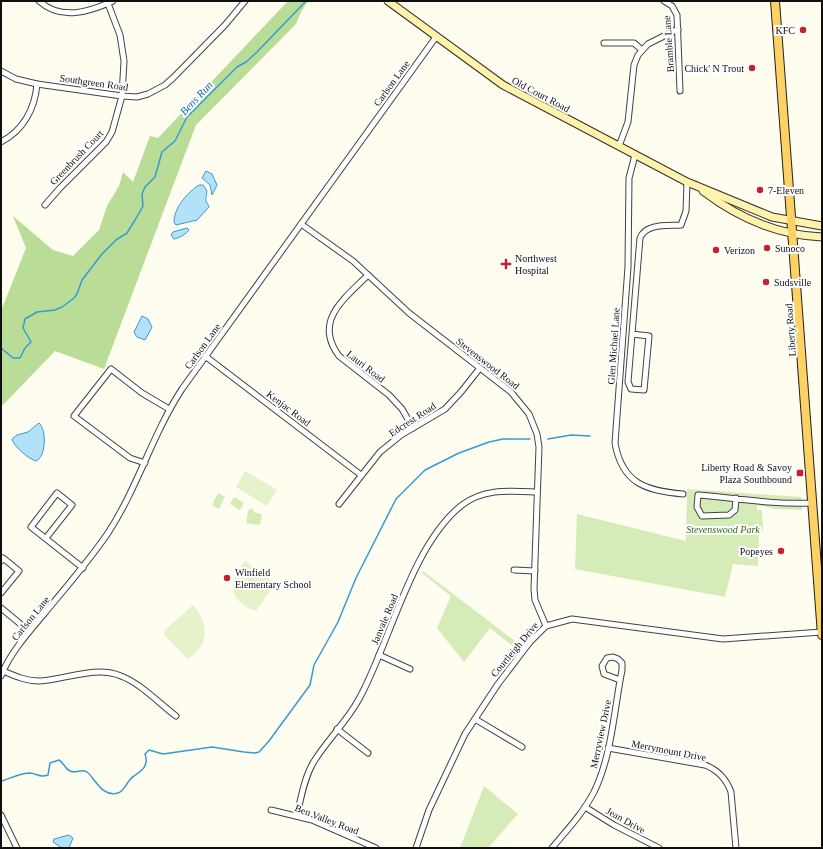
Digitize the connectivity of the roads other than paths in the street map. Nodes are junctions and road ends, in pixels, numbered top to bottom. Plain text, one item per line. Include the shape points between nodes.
1 (39, 1) edge
2 (245, 1) edge
3 (388, 1) edge
4 (664, 1) edge
5 (775, 1) edge
6 (110, 2) edge
7 (678, 29) junction
8 (436, 37) junction
9 (604, 43) dead end
10 (642, 50) junction
11 (1, 71) edge
12 (38, 84) junction
13 (680, 90) dead end
14 (122, 96) junction
15 (1, 142) edge
16 (619, 146) junction
17 (635, 155) junction
18 (687, 182) junction
19 (696, 186) junction
20 (45, 205) dead end
21 (792, 222) junction
22 (301, 224) junction
23 (822, 226) edge
24 (792, 233) junction
25 (822, 237) edge
26 (368, 275) junction
27 (632, 334) junction
28 (205, 356) junction
29 (480, 368) junction
30 (169, 409) junction
31 (413, 428) junction
32 (145, 463) junction
33 (361, 475) junction
34 (537, 492) junction
35 (683, 494) dead end
36 (736, 498) junction
37 (812, 503) junction
38 (339, 504) dead end
39 (46, 538) junction
40 (1, 561) edge
41 (83, 568) junction
42 (514, 570) dead end
43 (535, 571) junction
44 (1, 594) edge
45 (1, 608) edge
46 (546, 626) junction
47 (29, 631) junction
48 (822, 633) edge
49 (379, 655) junction
50 (410, 669) dead end
51 (2, 673) edge
52 (620, 680) junction
53 (176, 716) dead end
54 (475, 718) junction
55 (337, 729) junction
56 (522, 747) dead end
57 (608, 748) junction
58 (368, 753) dead end
59 (585, 807) junction
60 (271, 810) dead end
61 (1, 815) edge
62 (297, 816) junction
63 (656, 847) edge
64 (17, 848) edge
65 (376, 848) edge
66 (416, 848) edge
67 (552, 848) edge
68 (736, 848) edge

1 - 6 street via 49,9 64,14 84,12
2 - 14 street, Southgreen Road via 225,26 165,85 137,97
3 - 8 main road, Old Court Road
4 - 7 street, Bramble Lane via 676,10
5 - 21 main road, Liberty Road
6 - 14 street, Greenbrush Court via 122,48
7 - 10 street via 648,44
7 - 13 street, Bramble Lane
8 - 16 main road, Old Court Road via 504,85
8 - 22 street, Carlson Lane
9 - 10 street via 634,43
10 - 16 street via 634,65 628,122
11 - 12 street, Southgreen Road via 16,79
12 - 14 street, Southgreen Road
12 - 15 street via 28,117 14,133
14 - 20 street, Greenbrush Court via 109,137
16 - 17 main road, Old Court Road
17 - 18 main road, Old Court Road
17 - 35 street, Glen Michael Lane via 629,178 628,266 615,443 620,462 637,483 653,491
18 - 19 main road, Old Court Road
18 - 27 street via 686,211 681,225 651,228 644,231 640,238
19 - 21 main road, Old Court Road
19 - 24 main road, Old Court Road via 724,207 746,218
21 - 23 main road, Old Court Road
21 - 24 main road, Liberty Road
22 - 26 street, Stevenswood Road
22 - 28 street, Carlson Lane
24 - 25 main road, Old Court Road
24 - 37 main road, Liberty Road
26 - 29 street, Stevenswood Road via 409,313
26 - 31 street, Lauri Road via 334,310 330,324 331,341 339,356 397,402
27 - 27 street via 628,382 631,389 644,390 649,336
28 - 30 street, Carlson Lane
28 - 33 street, Kenjac Road
29 - 31 street, Edcrest Road via 445,409
29 - 34 street, Stevenswood Road via 519,399 534,424 539,447
30 - 32 street, Carlson Lane
30 - 32 street via 142,393 111,369 74,416 130,458
31 - 33 street, Edcrest Road via 390,444
32 - 41 street, Carlson Lane via 123,507
33 - 38 street, Edcrest Road
34 - 43 street, Stevenswood Road
34 - 49 street, Janvale Road via 502,491 482,494 452,514 422,556
36 - 36 street via 733,513 729,515 706,517 702,516 697,507 698,495
36 - 37 street via 778,503
37 - 48 main road, Liberty Road
39 - 39 street via 31,526 57,493 72,505
39 - 41 street
40 - 44 street via 3,558 19,570
41 - 47 street, Carlson Lane
42 - 43 street
43 - 46 street, Stevenswood Road via 535,600
45 - 47 street
46 - 48 street, Courtleigh Drive via 572,618 723,639
46 - 54 street, Courtleigh Drive via 530,642
47 - 51 street, Carlson Lane
49 - 50 street
49 - 55 street, Janvale Road via 358,701
51 - 53 street via 39,681 101,672 112,673 131,681
52 - 52 street, Merryview Drive via 622,663 615,657 607,658 602,666 604,674
52 - 57 street, Merryview Drive
54 - 56 street
54 - 66 street, Courtleigh Drive via 429,810
55 - 58 street
55 - 62 street, Janvale Road via 311,765
57 - 59 street, Merryview Drive via 602,771
57 - 68 street, Merrymount Drive via 704,764 719,772 731,792
59 - 63 street, Jean Drive
59 - 67 street, Merryview Drive
60 - 62 street, Ben Valley Road
61 - 64 street
62 - 65 street, Ben Valley Road

